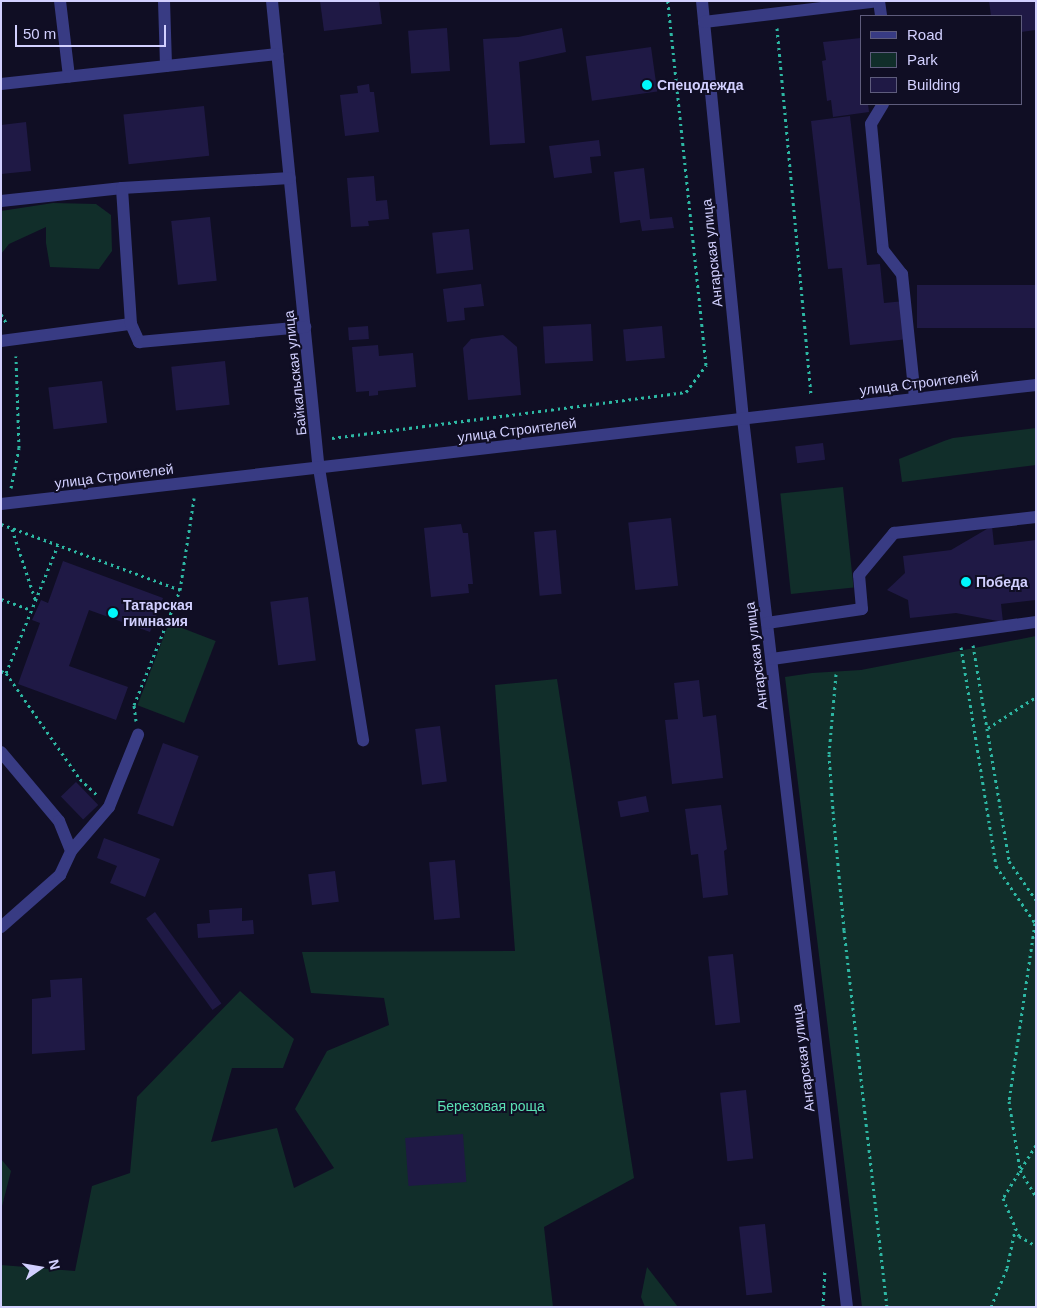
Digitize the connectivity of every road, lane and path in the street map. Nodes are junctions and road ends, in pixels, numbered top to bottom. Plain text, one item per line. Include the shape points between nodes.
1 (60, 1) edge
2 (164, 1) edge
3 (272, 1) edge
4 (668, 1) edge
5 (702, 1) edge
6 (880, 1) edge
7 (776, 13) junction
8 (881, 15) edge
9 (704, 22) junction
10 (277, 54) junction
11 (166, 66) junction
12 (69, 76) junction
13 (1, 84) edge
14 (882, 105) edge
15 (290, 178) junction
16 (122, 188) junction
17 (1, 201) edge
18 (132, 324) junction
19 (305, 327) junction
20 (15, 339) junction
21 (1, 341) edge
22 (1036, 385) edge
23 (915, 398) junction
24 (812, 411) junction
25 (744, 419) junction
26 (316, 440) junction
27 (319, 468) junction
28 (195, 482) junction
29 (4, 504) edge
30 (1036, 517) edge
31 (1, 524) edge
32 (12, 528) junction
33 (58, 545) junction
34 (180, 590) junction
35 (1, 599) edge
36 (35, 600) junction
37 (31, 610) junction
38 (1036, 622) edge
39 (767, 623) junction
40 (965, 632) junction
41 (772, 659) junction
42 (1, 671) edge
43 (6, 673) junction
44 (836, 674) dead end
45 (1036, 697) edge
46 (988, 728) junction
47 (138, 735) joint
48 (363, 740) dead end
49 (1, 752) edge
50 (109, 807) junction
51 (71, 851) junction
52 (1036, 900) edge
53 (1035, 923) edge
54 (1, 927) edge
55 (1036, 1145) edge
56 (1020, 1170) junction
57 (1036, 1197) edge
58 (1016, 1227) junction
59 (1036, 1246) edge
60 (847, 1307) edge
61 (887, 1307) edge
62 (991, 1307) edge

1 - 12 street
2 - 11 street
3 - 10 street, Байкальская улица
4 - 26 path via 706,366 686,392
5 - 9 street, Ангарская улица
6 - 7 street
6 - 8 street
7 - 9 street
7 - 24 path
9 - 25 street, Ангарская улица
10 - 11 street
10 - 15 street, Байкальская улица
11 - 12 street
12 - 13 street
14 - 23 street via 870,124 884,250 902,274
15 - 16 street
15 - 19 street, Байкальская улица
16 - 17 street
16 - 18 street
18 - 19 street via 139,342
18 - 20 street
19 - 26 street, Байкальская улица
20 - 21 street
20 - 29 path via 19,448
22 - 23 street, улица Строителей
23 - 24 street, улица Строителей
24 - 25 street, улица Строителей
25 - 27 street, улица Строителей
25 - 39 street, Ангарская улица
26 - 27 street, Байкальская улица
27 - 28 street, улица Строителей
27 - 48 street, Байкальская улица
28 - 29 street, улица Строителей
28 - 34 path
30 - 39 street via 894,533 859,574 862,609
31 - 32 path
32 - 33 path
32 - 36 path
33 - 34 path
33 - 36 path
34 - 47 path via 134,704
35 - 37 path
36 - 37 path
37 - 43 path
38 - 40 street
39 - 41 street, Ангарская улица
40 - 41 street
40 - 46 path
40 - 53 path via 996,866
41 - 60 street, Ангарская улица
42 - 43 path
43 - 50 path via 80,780
44 - 61 path via 829,754 833,812
45 - 46 path
46 - 52 path via 1009,861
47 - 50 street
49 - 51 street via 59,821
50 - 51 street
51 - 54 street via 60,875
53 - 56 path via 1009,1101
55 - 56 path
56 - 57 path
56 - 58 path via 1003,1198
58 - 59 path via 1019,1236
58 - 62 path via 1007,1268

